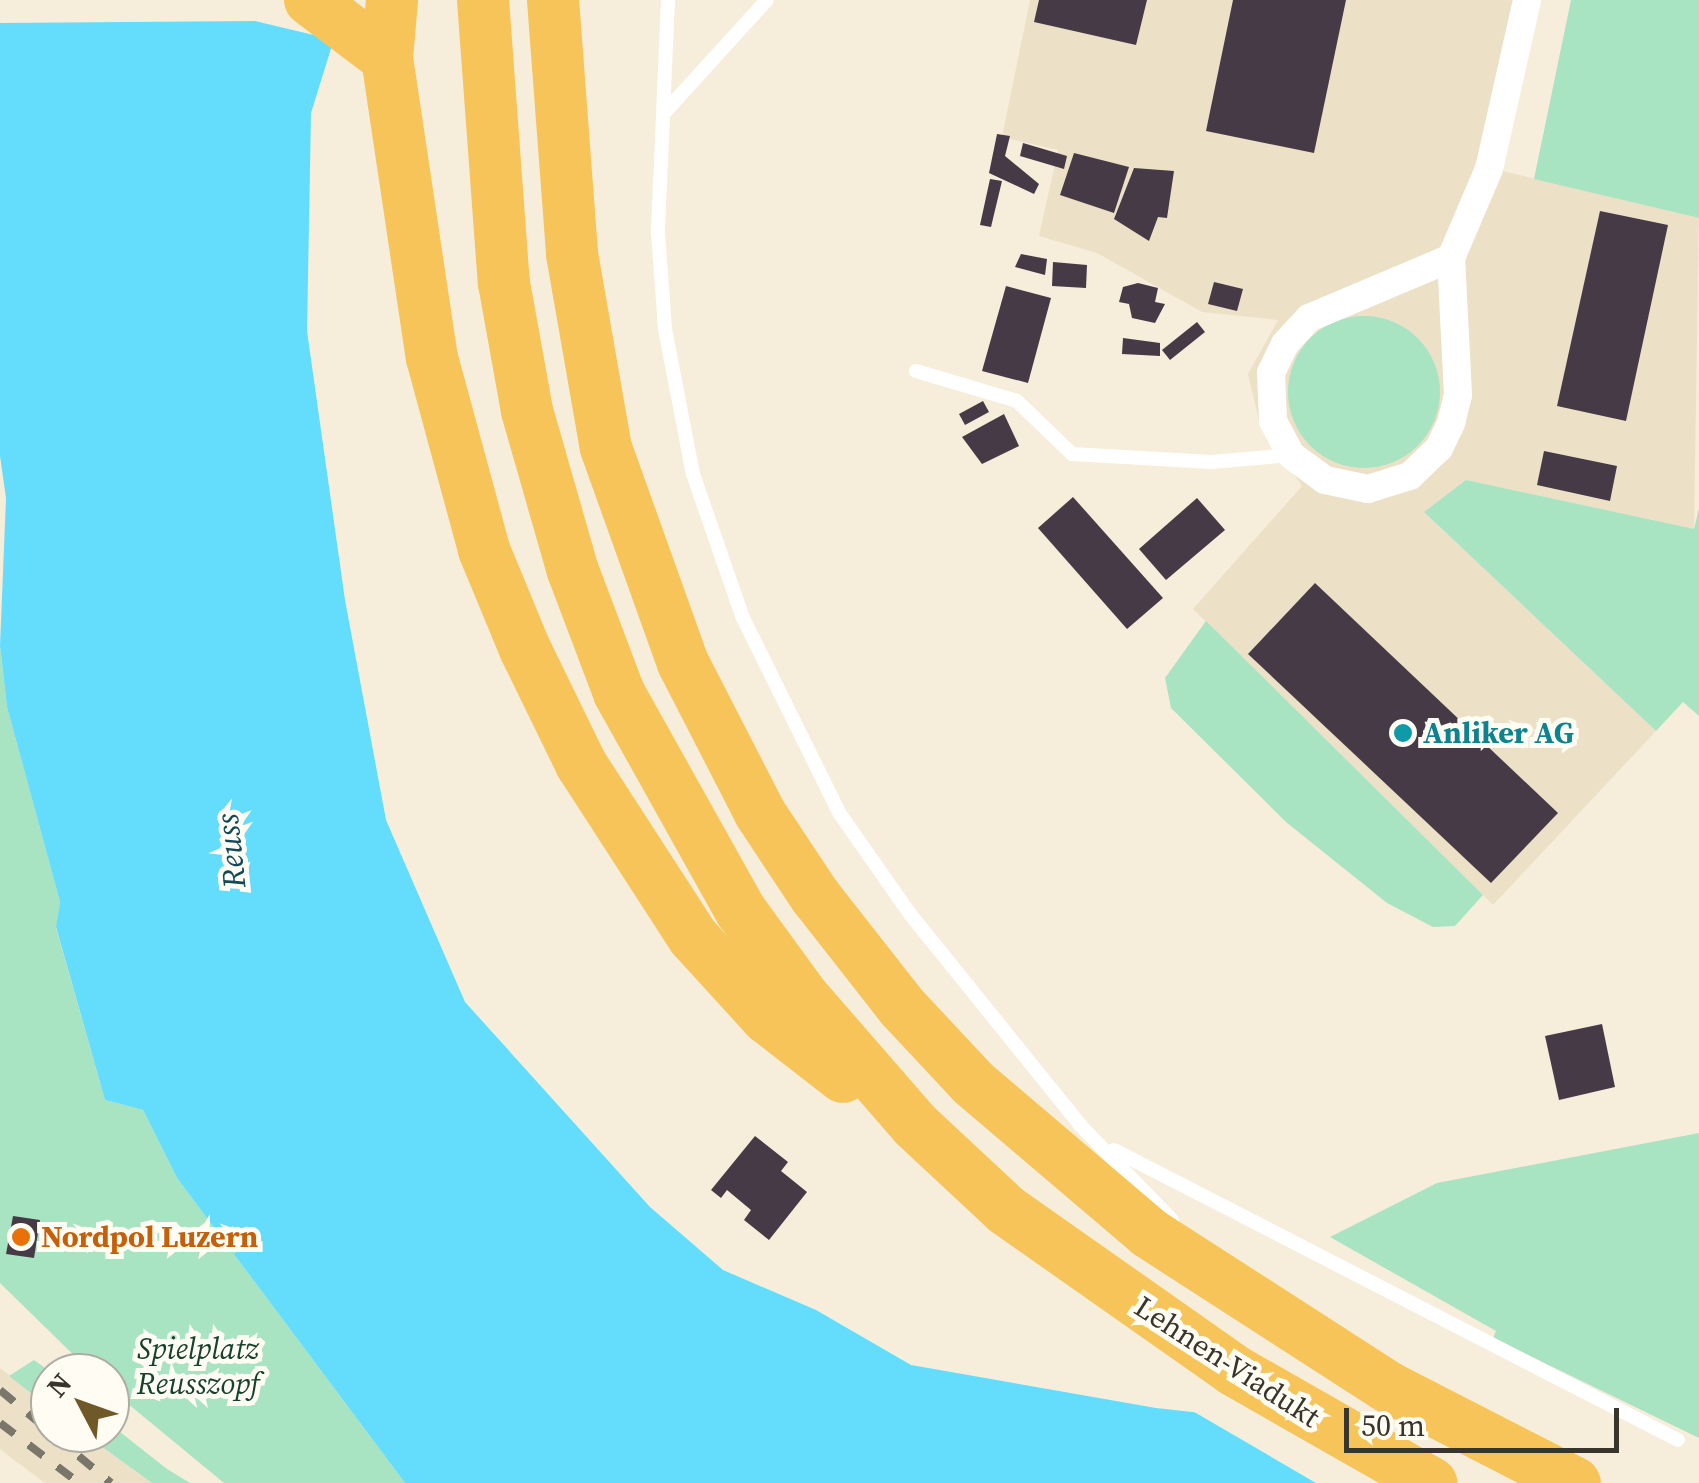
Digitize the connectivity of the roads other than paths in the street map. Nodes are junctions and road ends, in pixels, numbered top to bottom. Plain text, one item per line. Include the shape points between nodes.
1 (310, 0) edge
2 (392, 0) edge
3 (483, 0) edge
4 (553, 0) edge
5 (668, 0) edge
6 (767, 0) edge
7 (1526, 0) edge
8 (387, 58) junction
9 (665, 113) junction
10 (1451, 258) junction
11 (916, 371) dead end
12 (1291, 455) junction
13 (915, 1125) junction
14 (1080, 1125) junction
15 (1252, 1303) junction
16 (1678, 1440) dead end
17 (1431, 1483) edge
18 (1575, 1483) edge

1 - 8 highway
2 - 8 highway
3 - 13 highway via 502,265 528,412 572,570 612,676 670,793 741,910 802,995
4 - 15 highway via 572,254 606,448 636,544 712,727 816,896 914,1020 1075,1173
5 - 9 lane
6 - 9 lane
7 - 10 street via 1490,168
8 - 13 highway via 432,358 454,454 491,566 558,720 634,851 694,937 767,1018
9 - 14 lane via 658,232 665,330 693,474 742,618 840,814 910,914
10 - 12 street via 1309,318 1285,344 1271,374 1273,421
10 - 12 street via 1458,395 1440,448 1410,476 1368,489 1325,480
11 - 12 lane via 1017,401 1072,454 1211,462
13 - 17 highway, Lehnen-Viadukt via 1006,1210 1078,1265 1296,1408
14 - 15 lane
14 - 16 lane via 1131,1163
15 - 18 highway via 1388,1387

